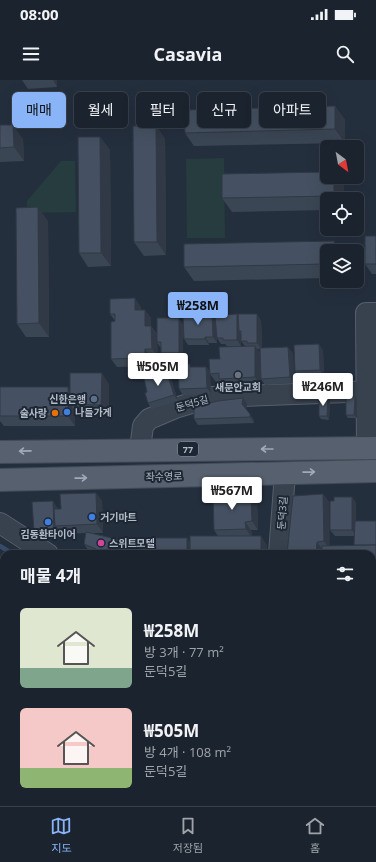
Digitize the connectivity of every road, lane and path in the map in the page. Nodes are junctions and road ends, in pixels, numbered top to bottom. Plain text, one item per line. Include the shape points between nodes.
1 (376, 313) edge
2 (371, 391) edge
3 (371, 448) edge
4 (140, 449) junction
5 (51, 450) junction
6 (0, 452) edge
7 (376, 471) edge
8 (285, 473) junction
9 (51, 479) junction
10 (0, 480) edge
11 (0, 523) edge
12 (42, 550) edge
13 (279, 550) edge

1 - 2 street via 366,313
2 - 3 street
2 - 4 street, 둔덕5길 via 212,397 149,419 143,426
3 -> 4 main road, 77
4 - 5 main road, 77
5 -> 6 main road, 77
5 - 9 main road
8 -> 7 main road, 좌수영로
9 -> 8 main road, 좌수영로
8 - 13 street, 둔덕3길
9 - 10 main road, 좌수영로
11 - 12 street

